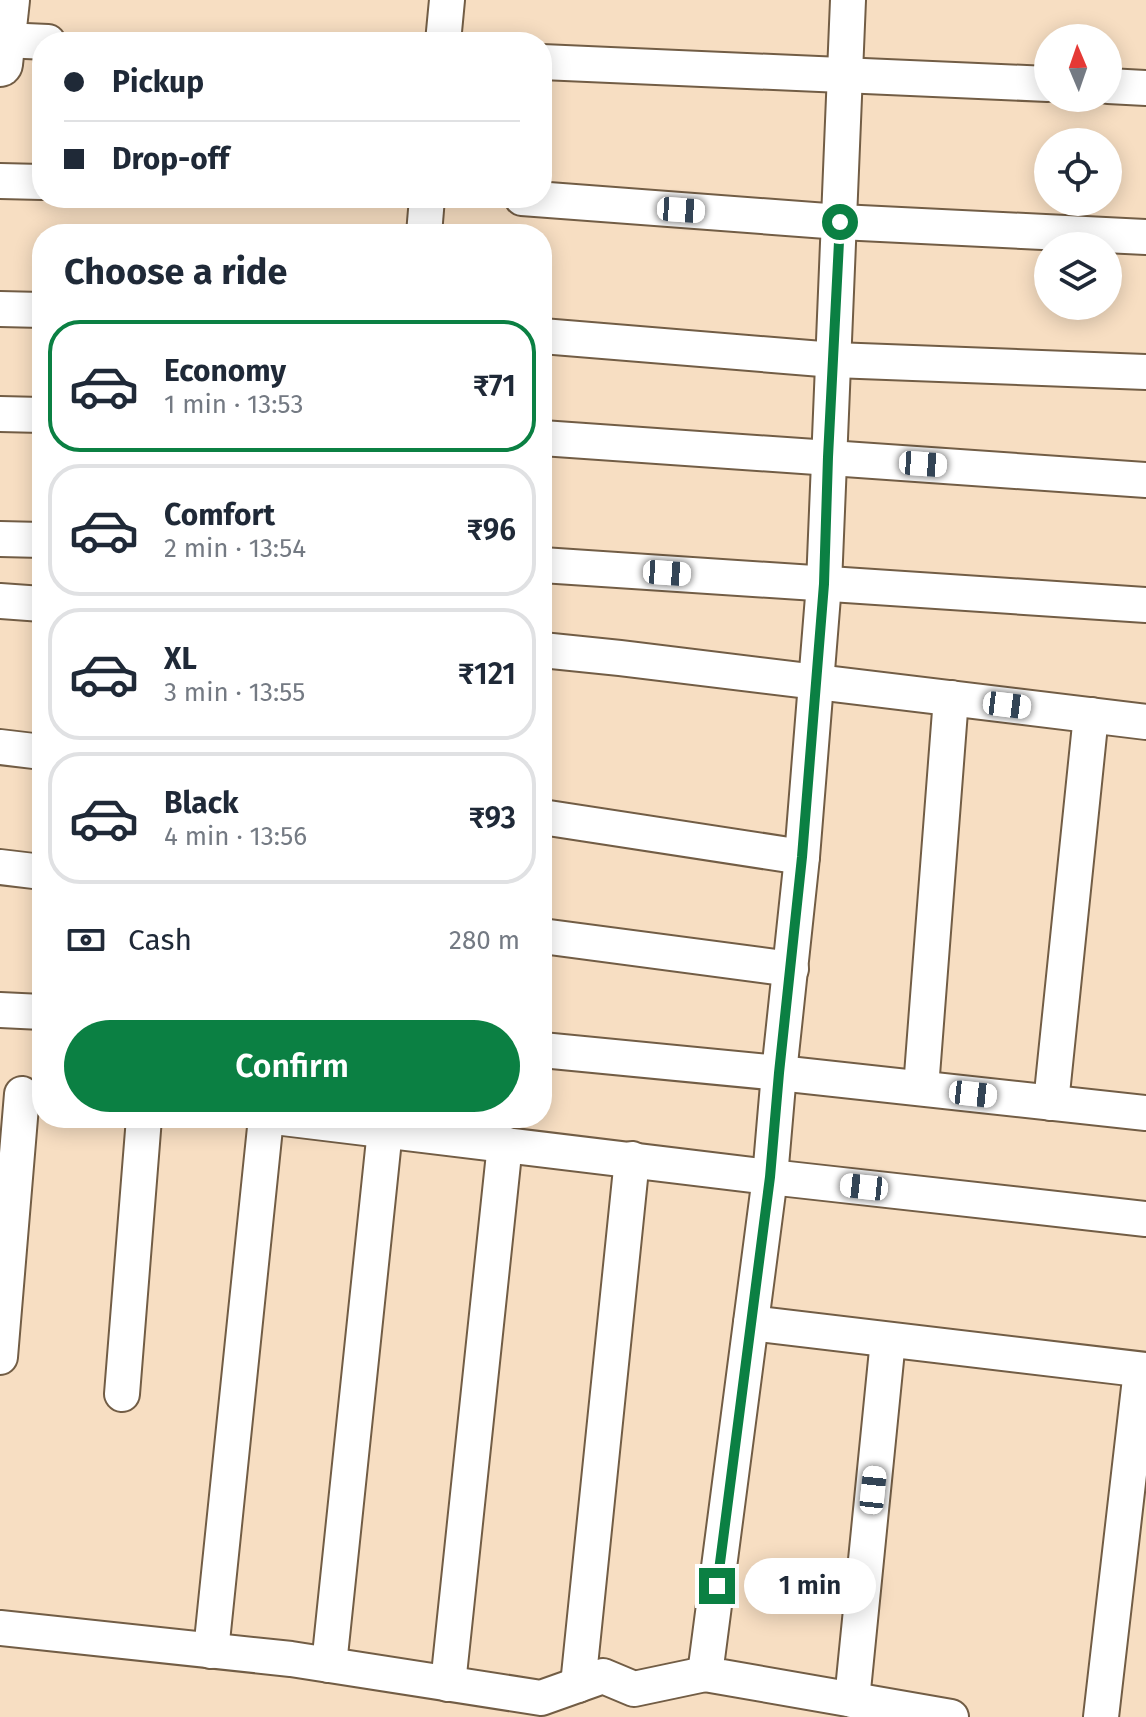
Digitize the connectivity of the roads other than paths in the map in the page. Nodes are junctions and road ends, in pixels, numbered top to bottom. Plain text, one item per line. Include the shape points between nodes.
1 (447, 0) edge
2 (848, 0) edge
3 (444, 32) edge
4 (3, 35) edge
5 (32, 40) edge
6 (552, 62) edge
7 (845, 75) junction
8 (1034, 83) edge
9 (1122, 87) edge
10 (1146, 88) edge
11 (0, 181) edge
12 (32, 182) edge
13 (552, 200) edge
14 (840, 222) junction
15 (1146, 237) edge
16 (0, 309) edge
17 (32, 310) edge
18 (552, 337) edge
19 (834, 360) junction
20 (1146, 372) edge
21 (0, 414) edge
22 (32, 415) edge
23 (552, 439) edge
24 (828, 457) junction
25 (1146, 480) edge
26 (0, 539) edge
27 (32, 540) edge
28 (552, 566) edge
29 (824, 584) junction
30 (0, 601) edge
31 (32, 603) edge
32 (1146, 605) edge
33 (552, 651) edge
34 (816, 682) junction
35 (951, 698) junction
36 (1091, 715) junction
37 (1146, 722) edge
38 (0, 747) edge
39 (32, 751) edge
40 (552, 819) edge
41 (802, 857) junction
42 (0, 867) edge
43 (32, 871) edge
44 (552, 937) edge
45 (791, 969) junction
46 (0, 1010) edge
47 (32, 1012) edge
48 (552, 1051) edge
49 (779, 1073) junction
50 (921, 1088) junction
51 (21, 1094) edge
52 (1051, 1103) junction
53 (1146, 1113) edge
54 (143, 1128) edge
55 (265, 1128) edge
56 (368, 1128) edge
57 (385, 1130) junction
58 (505, 1144) junction
59 (632, 1159) junction
60 (770, 1177) junction
61 (1146, 1219) edge
62 (751, 1323) junction
63 (888, 1340) junction
64 (0, 1357) edge
65 (1144, 1370) edge
66 (122, 1394) dead end
67 (0, 1628) edge
68 (211, 1651) junction
69 (329, 1665) junction
70 (705, 1674) junction
71 (448, 1684) junction
72 (578, 1685) junction
73 (852, 1700) junction
74 (540, 1708) edge
75 (951, 1717) edge
76 (1101, 1717) edge

1 - 3 street
2 - 7 street
4 - 5 street
6 - 7 street
7 - 8 street
7 - 14 street
9 - 10 street
11 - 12 street
13 - 14 street
14 - 15 street
14 - 19 street
16 - 17 street
18 - 19 street
19 - 20 street
19 - 24 street
21 - 22 street
23 - 24 street
24 - 25 street
24 - 29 street
26 - 27 street
28 - 29 street
29 - 32 street
29 - 34 street
30 - 31 street
33 - 34 street
34 - 35 street
34 - 41 street
35 - 36 street
35 - 50 street
36 - 37 street
36 - 52 street
38 - 39 street
40 - 41 street
41 - 45 street
42 - 43 street
44 - 45 street
45 - 49 street
46 - 47 street
48 - 49 street
49 - 50 street
49 - 60 street
50 - 52 street
51 - 64 street
52 - 53 street
54 - 66 street
55 - 68 street
56 - 57 street
57 - 58 street
57 - 69 street
58 - 59 street
58 - 71 street
59 - 60 street
59 - 72 street
60 - 61 street
60 - 62 street
62 - 63 street
62 - 70 street
63 - 65 street
63 - 73 street
65 - 76 street
67 - 68 street
68 - 69 street
69 - 71 street
70 - 72 street via 634,1689 603,1676
70 - 73 street
71 - 74 street
72 - 74 street
73 - 75 street

